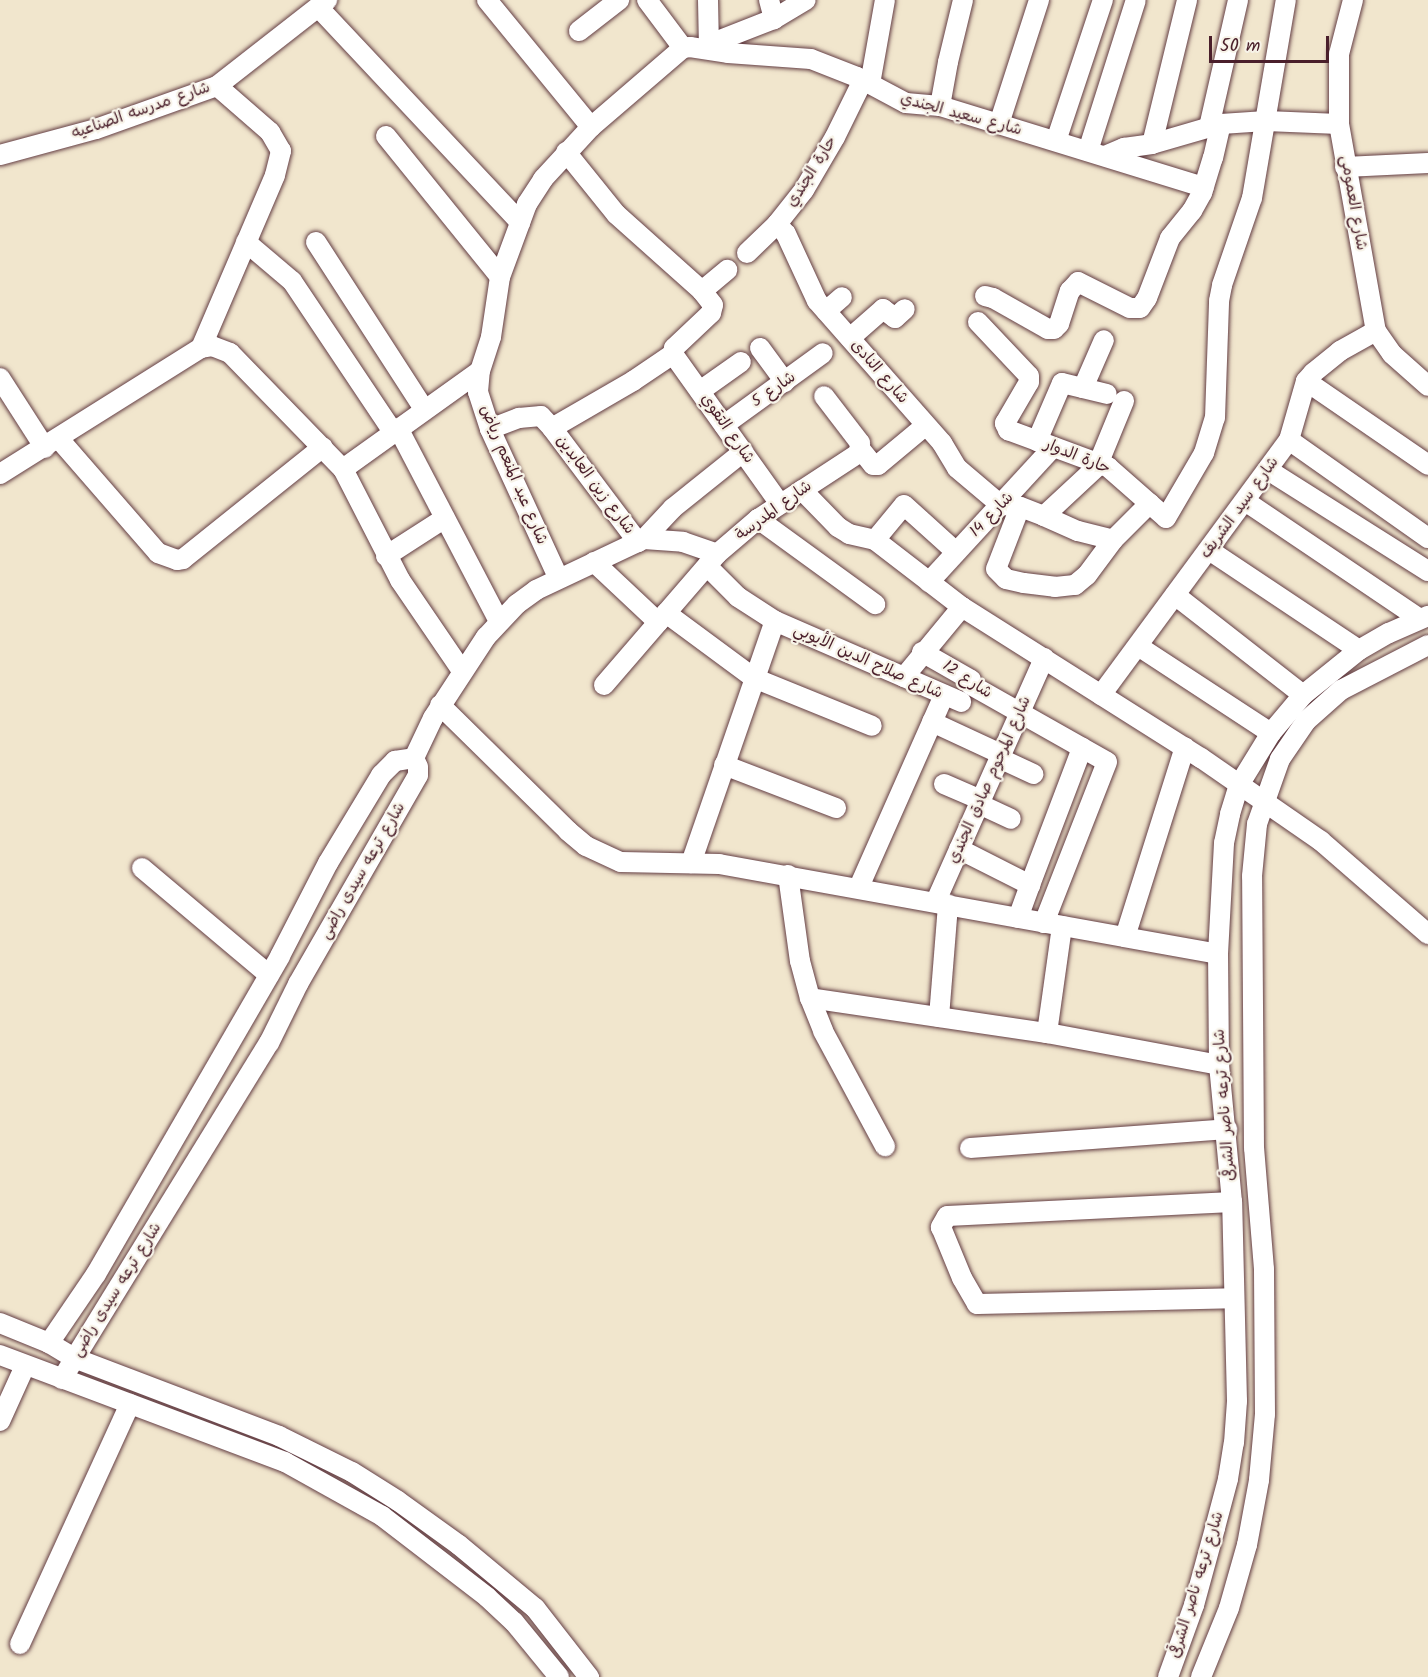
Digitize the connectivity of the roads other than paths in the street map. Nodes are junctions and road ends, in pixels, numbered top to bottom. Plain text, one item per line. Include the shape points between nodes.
1 (487, 0) edge
2 (619, 0) edge
3 (647, 0) edge
4 (708, 0) edge
5 (885, 0) edge
6 (963, 0) edge
7 (1039, 0) edge
8 (1103, 0) edge
9 (1136, 0) edge
10 (1187, 0) edge
11 (1238, 0) edge
12 (1286, 0) edge
13 (1353, 0) edge
14 (800, 2) edge
15 (323, 4) edge
16 (771, 9) edge
17 (579, 31) dead end
18 (684, 48) junction
19 (710, 49) junction
20 (867, 82) junction
21 (217, 86) junction
22 (940, 106) junction
23 (1263, 121) junction
24 (999, 124) junction
25 (1339, 124) junction
26 (1215, 125) junction
27 (591, 127) junction
28 (386, 136) dead end
29 (1056, 141) junction
30 (1152, 144) junction
31 (566, 152) junction
32 (1096, 153) junction
33 (0, 155) edge
34 (1428, 163) edge
35 (1346, 167) junction
36 (1204, 187) junction
37 (520, 222) junction
38 (777, 224) junction
39 (246, 242) junction
40 (316, 242) dead end
41 (747, 253) dead end
42 (727, 270) dead end
43 (500, 277) junction
44 (702, 291) junction
45 (985, 296) dead end
46 (842, 297) dead end
47 (906, 309) dead end
48 (826, 311) junction
49 (978, 322) dead end
50 (1376, 331) junction
51 (850, 338) junction
52 (1104, 340) dead end
53 (201, 348) junction
54 (760, 348) dead end
55 (824, 353) dead end
56 (673, 354) junction
57 (741, 362) dead end
58 (480, 371) junction
59 (0, 378) edge
60 (1306, 381) junction
61 (785, 382) junction
62 (1428, 386) edge
63 (1083, 388) junction
64 (700, 391) junction
65 (824, 396) dead end
66 (424, 409) junction
67 (724, 425) junction
68 (926, 425) junction
69 (552, 428) junction
70 (490, 429) junction
71 (396, 430) junction
72 (1289, 440) junction
73 (52, 443) junction
74 (1045, 444) junction
75 (323, 447) junction
76 (861, 450) junction
77 (743, 453) junction
78 (1100, 463) junction
79 (1428, 465) edge
80 (343, 469) junction
81 (2, 470) edge
82 (1268, 470) junction
83 (802, 490) junction
84 (1245, 501) junction
85 (1150, 503) junction
86 (780, 504) junction
87 (1002, 506) junction
88 (1044, 516) junction
89 (445, 518) junction
90 (758, 519) junction
91 (1428, 538) edge
92 (641, 540) junction
93 (875, 540) junction
94 (1113, 540) junction
95 (1209, 550) junction
96 (956, 552) junction
97 (386, 556) junction
98 (712, 560) junction
99 (594, 562) junction
100 (1428, 571) edge
101 (558, 577) junction
102 (929, 582) junction
103 (1175, 595) junction
104 (875, 604) dead end
105 (962, 607) junction
106 (662, 617) junction
107 (1424, 618) edge
108 (499, 621) junction
109 (775, 621) junction
110 (1428, 645) edge
111 (1138, 646) junction
112 (1359, 650) junction
113 (922, 652) junction
114 (1044, 658) junction
115 (462, 671) junction
116 (904, 677) junction
117 (753, 678) junction
118 (604, 685) dead end
119 (1101, 695) junction
120 (1303, 695) junction
121 (440, 705) junction
122 (1020, 713) junction
123 (932, 722) junction
124 (872, 726) dead end
125 (1271, 733) junction
126 (1185, 747) junction
127 (1082, 748) junction
128 (1000, 756) junction
129 (414, 758) junction
130 (724, 765) junction
131 (1033, 774) dead end
132 (944, 784) dead end
133 (1239, 785) junction
134 (1263, 801) junction
135 (980, 802) junction
136 (836, 808) dead end
137 (1011, 819) dead end
138 (959, 849) junction
139 (691, 862) junction
140 (142, 868) dead end
141 (788, 875) junction
142 (1030, 885) junction
143 (859, 887) junction
144 (942, 903) junction
145 (1018, 918) junction
146 (1053, 924) junction
147 (1428, 934) edge
148 (1125, 937) junction
149 (1218, 954) junction
150 (269, 975) junction
151 (810, 998) junction
152 (939, 1017) junction
153 (1047, 1033) junction
154 (1219, 1065) junction
155 (1227, 1129) junction
156 (885, 1146) dead end
157 (970, 1148) dead end
158 (1232, 1202) junction
159 (1234, 1298) junction
160 (0, 1323) edge
161 (49, 1343) junction
162 (0, 1355) edge
163 (74, 1358) junction
164 (25, 1366) junction
165 (62, 1379) junction
166 (129, 1404) junction
167 (0, 1421) edge
168 (20, 1644) dead end
169 (559, 1677) edge
170 (589, 1677) edge
171 (1168, 1677) edge
172 (1201, 1677) edge

1 - 27 street
2 - 17 street
3 - 18 street
4 - 19 street
5 - 20 street, حارة الجندي
6 - 22 street
7 - 24 street
8 - 29 street
9 - 32 street
10 - 30 street
11 - 26 street
12 - 23 street
13 - 25 street, شارع العمومى via 1339,54
14 - 16 street
15 - 21 street, شارع مدرسه الصناعيه
15 - 37 street
16 - 19 street
18 - 19 street, شارع سعيد الجندي
18 - 27 street, شارع عبد المنعم رياض
19 - 20 street, شارع سعيد الجندي via 811,59
20 - 22 street, شارع سعيد الجندي via 906,103
20 - 38 street, حارة الجندي via 804,190
21 - 33 street, شارع مدرسه الصناعيه via 96,129
21 - 39 street via 270,132 281,151 275,176
22 - 24 street, شارع سعيد الجندي
23 - 25 street
23 - 26 street
23 - 85 street, حارة الدوار via 1247,220 1219,301 1215,418 1204,453 1166,518
24 - 29 street, شارع سعيد الجندي
25 - 35 street, شارع العمومى
26 - 30 street
26 - 36 street
27 - 31 street, شارع عبد المنعم رياض
28 - 43 street
29 - 32 street, شارع سعيد الجندي
30 - 32 street
31 - 37 street, شارع عبد المنعم رياض via 543,179
31 - 44 street via 615,214
32 - 36 street, شارع سعيد الجندي
34 - 35 street
35 - 50 street, شارع العمومى
36 - 45 street via 1192,211 1170,238 1140,308 1130,308 1078,282 1070,291 1059,324 1048,329
37 - 43 street, شارع عبد المنعم رياض
38 - 41 street, حارة الجندي
38 - 48 street, شارع النادى via 790,243 811,294
39 - 53 street
39 - 71 street via 291,281
40 - 66 street
42 - 44 street
43 - 58 street, شارع عبد المنعم رياض via 491,337
44 - 56 street via 713,305 712,311 674,348
46 - 48 street
47 - 51 street via 895,318 884,308
48 - 51 street, شارع النادى
49 - 74 street, حارة الدوار via 1029,376 1005,423 1008,430
50 - 60 street, شارع سيد الشريف via 1322,363
50 - 62 street, شارع العمومى via 1392,354
51 - 68 street, شارع النادى
52 - 63 street
53 - 73 street
53 - 75 street via 212,346 230,353
54 - 61 street
55 - 61 street, شارع 5
56 - 64 street, شارع التقوي
56 - 69 street
57 - 64 street
58 - 66 street
58 - 70 street, شارع عبد المنعم رياض via 478,392
59 - 73 street
60 - 72 street, شارع سيد الشريف
60 - 79 street
61 - 67 street, شارع 5
63 - 74 street, شارع 14 via 1062,383
63 - 78 street via 1115,397
64 - 67 street, شارع التقوي
65 - 76 street via 860,443
66 - 71 street
67 - 77 street, شارع التقوي
68 - 76 street via 878,465 873,465
68 - 87 street, شارع النادى via 942,442 957,468
69 - 70 street via 541,416 529,416
69 - 92 street, شارع زين العابدين
70 - 101 street, شارع عبد المنعم رياض
71 - 80 street
71 - 89 street
72 - 82 street, شارع سيد الشريف
72 - 91 street
73 - 75 street via 158,553 177,560
73 - 81 street
74 - 78 street, حارة الدوار
74 - 87 street, شارع 14
75 - 80 street
76 - 83 street, شارع المدرسة
77 - 86 street, شارع التقوي
77 - 92 street, شارع ترعه سيدى راضى via 673,508
78 - 85 street, حارة الدوار
78 - 88 street
80 - 97 street
82 - 84 street, شارع سيد الشريف
82 - 100 street
83 - 86 street, شارع المدرسة
83 - 93 street via 838,527
84 - 95 street, شارع سيد الشريف
84 - 107 street
85 - 94 street
86 - 90 street, شارع المدرسة
87 - 96 street, شارع 14
88 - 94 street
88 - 94 street via 1020,507 997,573 1006,579 1041,586 1075,585
89 - 97 street
89 - 108 street
90 - 98 street, شارع المدرسة
90 - 104 street
92 - 98 street via 683,542
92 - 99 street, شارع ترعه سيدى راضى
93 - 96 street via 904,505
93 - 102 street
95 - 103 street, شارع سيد الشريف
95 - 112 street
96 - 102 street, شارع 14
97 - 115 street
98 - 106 street, شارع المدرسة
98 - 109 street, شارع صلاح الدين الأيوبي via 738,597
99 - 101 street, شارع ترعه سيدى راضى
99 - 106 street
101 - 108 street, شارع ترعه سيدى راضى
102 - 105 street
103 - 111 street, شارع سيد الشريف
103 - 120 street
105 - 113 street
105 - 114 street
106 - 117 street
106 - 118 street, شارع المدرسة
107 - 112 street, شارع ترعه ناصر الشرقى
108 - 115 street, شارع ترعه سيدى راضى
109 - 116 street, شارع صلاح الدين الأيوبي
109 - 117 street
110 - 134 street, شارع ترعه ناصر الشرقى via 1341,690 1306,721 1280,759
111 - 119 street, شارع سيد الشريف
111 - 125 street
112 - 120 street, شارع ترعه ناصر الشرقى
113 - 116 street
113 - 122 street, شارع 12
114 - 119 street
114 - 122 street, شارع المرحوم صادق الجندي
115 - 121 street, شارع ترعه سيدى راضى
116 - 123 street, شارع صلاح الدين الأيوبي via 953,699
117 - 124 street
117 - 130 street
119 - 126 street
120 - 125 street, شارع ترعه ناصر الشرقى
121 - 129 street, شارع ترعه سيدى راضى
121 - 139 street via 586,846 621,862
122 - 127 street, شارع 12
122 - 128 street, شارع المرحوم صادق الجندي
123 - 128 street
123 - 143 street
125 - 133 street, شارع ترعه ناصر الشرقى
126 - 133 street
126 - 148 street
127 - 142 street
127 - 146 street, شارع 12 via 1107,762
128 - 131 street
128 - 135 street, شارع المرحوم صادق الجندي
129 - 150 street via 395,760 381,775 328,863
129 - 163 street, شارع ترعه سيدى راضى via 418,775 268,1043
130 - 136 street
130 - 139 street
132 - 135 street
133 - 134 street
133 - 149 street, شارع ترعه ناصر الشرقى via 1224,843
134 - 147 street via 1321,841
134 - 172 street, شارع ترعه ناصر الشرقى via 1252,876 1254,1148 1264,1269 1265,1414 1259,1480 1247,1545 1229,1608
135 - 137 street
135 - 138 street, شارع المرحوم صادق الجندي
138 - 142 street
138 - 144 street, شارع المرحوم صادق الجندي
139 - 141 street
140 - 150 street
141 - 143 street
141 - 151 street via 800,961
142 - 145 street
143 - 144 street
144 - 145 street
144 - 152 street, شارع المرحوم صادق الجندي
145 - 146 street
146 - 148 street
146 - 153 street
148 - 149 street
149 - 154 street, شارع ترعه ناصر الشرقى
150 - 161 street via 96,1274
151 - 152 street
151 - 156 street via 823,1031
152 - 153 street
153 - 154 street
154 - 155 street, شارع ترعه ناصر الشرقى
155 - 157 street
155 - 158 street, شارع ترعه ناصر الشرقى
158 - 159 street, شارع ترعه ناصر الشرقى
158 - 159 street via 947,1216 941,1227 962,1278 978,1304
159 - 171 street, شارع ترعه ناصر الشرقى via 1237,1401 1228,1479 1194,1605
160 - 161 street
161 - 163 street
162 - 164 street
163 - 165 street, شارع ترعه سيدى راضى
163 - 170 street via 279,1436 352,1472 459,1545 535,1608
164 - 165 street
164 - 167 street
165 - 166 street
166 - 168 street
166 - 169 street via 285,1462 382,1516 487,1597 514,1622

